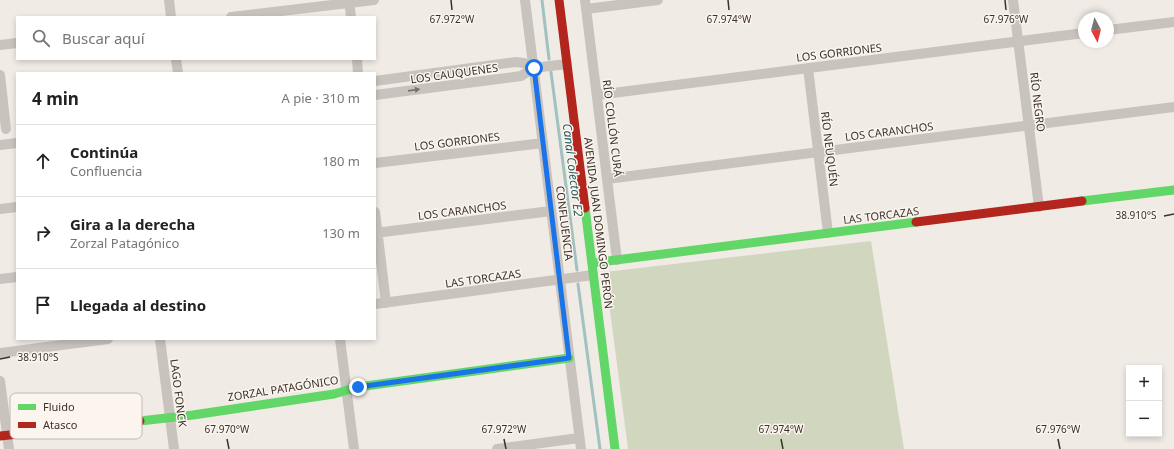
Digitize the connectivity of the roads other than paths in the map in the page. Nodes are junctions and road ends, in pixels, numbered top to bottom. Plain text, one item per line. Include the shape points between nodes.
1 (169, 0) edge
2 (374, 0) edge
3 (525, 0) edge
4 (559, 0) edge
5 (658, 0) edge
6 (1013, 0) edge
7 (350, 1) edge
8 (585, 5) edge
9 (171, 16) edge
10 (238, 16) edge
11 (351, 16) edge
12 (1174, 22) edge
13 (1114, 29) edge
14 (1078, 34) edge
15 (1018, 41) junction
16 (16, 43) edge
17 (0, 45) edge
18 (176, 60) edge
19 (356, 60) edge
20 (567, 64) junction
21 (534, 68) junction
22 (808, 68) junction
23 (178, 72) edge
24 (358, 72) edge
25 (0, 75) edge
26 (376, 81) edge
27 (376, 95) edge
28 (597, 95) junction
29 (1174, 107) edge
30 (1029, 126) junction
31 (16, 128) edge
32 (3, 130) edge
33 (16, 143) edge
34 (543, 143) junction
35 (0, 145) edge
36 (818, 152) junction
37 (376, 163) edge
38 (607, 179) junction
39 (1174, 190) edge
40 (16, 207) edge
41 (1039, 207) junction
42 (0, 210) edge
43 (551, 211) junction
44 (376, 233) edge
45 (828, 234) junction
46 (617, 260) junction
47 (592, 263) junction
48 (593, 275) junction
49 (16, 277) edge
50 (0, 279) edge
51 (560, 280) junction
52 (386, 302) junction
53 (376, 304) edge
54 (100, 340) edge
55 (160, 340) edge
56 (340, 340) edge
57 (0, 353) edge
58 (569, 358) junction
59 (0, 381) edge
60 (347, 390) junction
61 (170, 417) junction
62 (142, 420) edge
63 (4, 436) edge
64 (579, 438) junction
65 (9, 449) edge
66 (174, 449) edge
67 (354, 449) edge
68 (496, 449) edge
69 (581, 449) edge
70 (615, 449) edge

1 - 9 street
2 - 7 street
3 - 21 street, CONFLUENCIA
4 - 20 street, AVENIDA JUAN DOMINGO PERÓN
5 - 8 street
6 - 15 street, RÍO NEGRO
7 - 10 street
7 - 11 street
8 - 28 street, RÍO COLLÓN CURÁ
12 - 13 street
14 - 15 street, LOS GORRIONES
15 - 22 street, LOS GORRIONES
15 - 30 street, RÍO NEGRO
16 - 17 street
18 - 23 street
19 - 24 street
20 - 21 street, LOS CAUQUENES
20 - 47 street, AVENIDA JUAN DOMINGO PERÓN
21 - 26 street, LOS CAUQUENES via 516,62
27 -> 21 street, LOS CAUQUENES via 520,76
21 - 34 street, CONFLUENCIA
22 - 28 street, LOS GORRIONES
22 - 36 street, RÍO NEUQUÉN
25 - 32 street
28 - 38 street, RÍO COLLÓN CURÁ
29 - 30 street, LOS CARANCHOS
30 - 36 street, LOS CARANCHOS
30 - 41 street, RÍO NEGRO
31 - 32 street
33 - 35 street
34 - 37 street, LOS GORRIONES
34 - 43 street, CONFLUENCIA
36 - 38 street, LOS CARANCHOS
36 - 45 street, RÍO NEUQUÉN
38 - 46 street, RÍO COLLÓN CURÁ
39 - 41 street, LAS TORCAZAS
40 - 42 street
41 - 45 street, LAS TORCAZAS
43 - 44 street, LOS CARANCHOS
43 - 51 street, CONFLUENCIA
44 - 52 street
45 - 46 street, LAS TORCAZAS
46 - 47 street, LAS TORCAZAS
47 - 48 street, AVENIDA JUAN DOMINGO PERÓN
48 - 51 street, LAS TORCAZAS
48 - 70 street, AVENIDA JUAN DOMINGO PERÓN
49 - 50 street
51 - 52 street, LAS TORCAZAS
51 - 58 street, CONFLUENCIA
52 - 53 street, LAS TORCAZAS
54 - 57 street
55 - 61 street, LAGO FONCK
56 - 60 street
58 - 60 street, ZORZAL PATAGÓNICO
58 - 64 street, CONFLUENCIA
59 - 63 street
60 - 61 street, ZORZAL PATAGÓNICO via 330,395
60 - 67 street
61 - 62 street, ZORZAL PATAGÓNICO
61 - 66 street, LAGO FONCK
63 - 65 street
64 - 68 street
64 - 69 street, CONFLUENCIA

